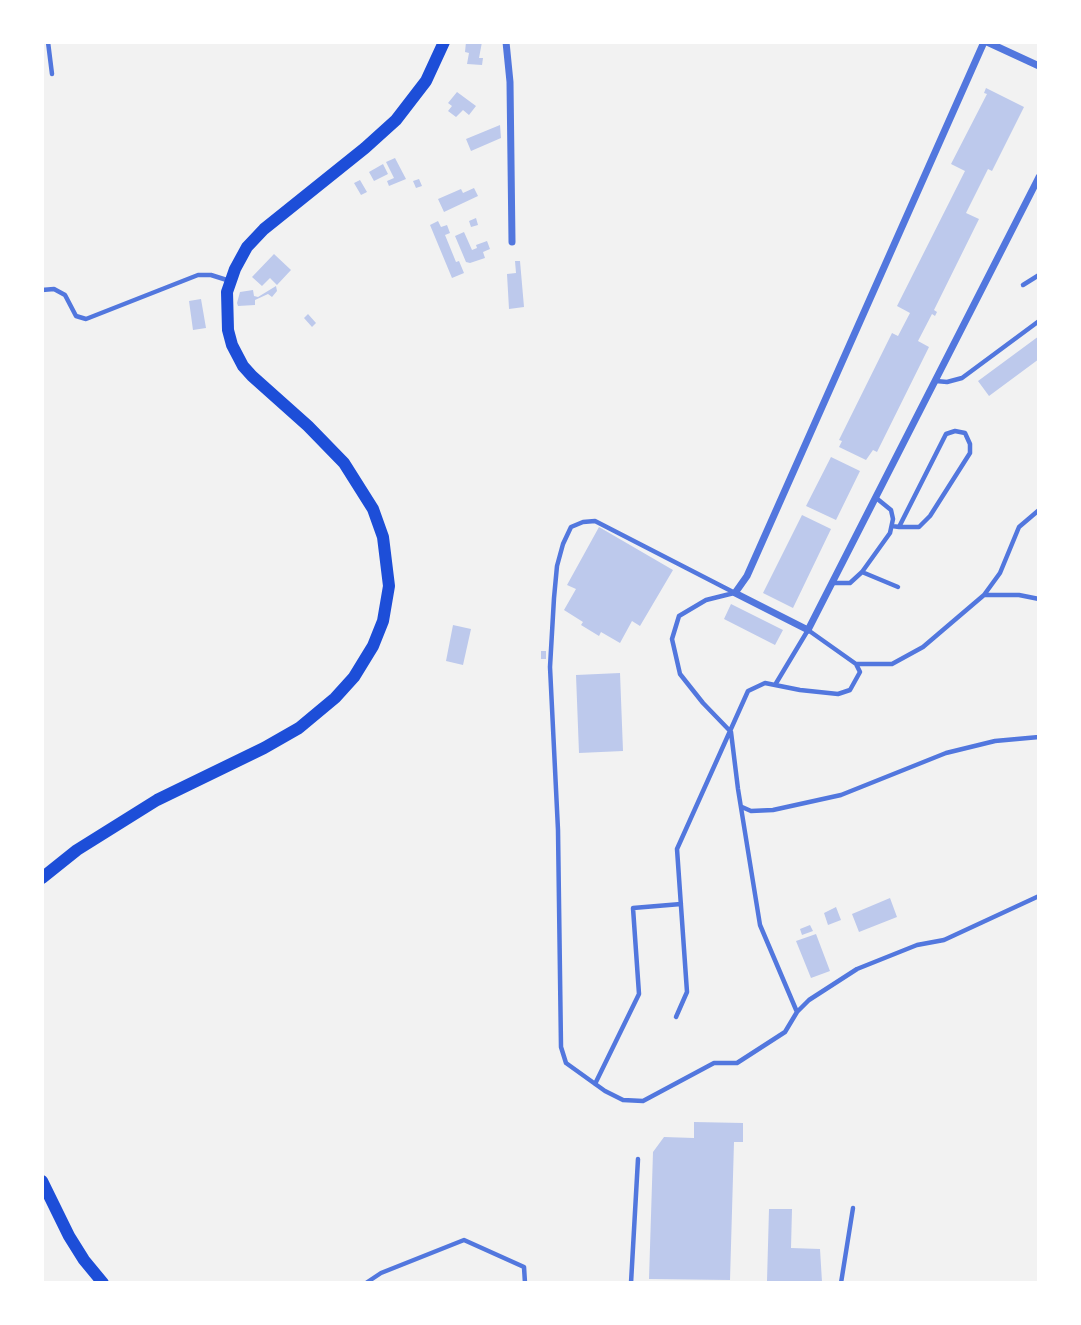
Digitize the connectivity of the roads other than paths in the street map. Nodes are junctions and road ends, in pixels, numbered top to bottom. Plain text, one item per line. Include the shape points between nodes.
1 (48, 42) edge
2 (444, 42) edge
3 (506, 42) edge
4 (986, 42) edge
5 (1039, 66) edge
6 (52, 74) dead end
7 (1039, 177) edge
8 (1037, 186) edge
9 (512, 242) dead end
10 (1039, 275) edge
11 (230, 281) junction
12 (1023, 285) dead end
13 (42, 290) edge
14 (1039, 321) edge
15 (935, 381) junction
16 (876, 497) junction
17 (1039, 510) edge
18 (892, 526) junction
19 (899, 527) junction
20 (862, 572) junction
21 (831, 583) junction
22 (898, 587) dead end
23 (735, 593) junction
24 (984, 595) junction
25 (1039, 599) edge
26 (808, 629) junction
27 (856, 664) junction
28 (775, 685) junction
29 (731, 732) junction
30 (1039, 737) edge
31 (741, 807) junction
32 (42, 878) edge
33 (1039, 896) edge
34 (681, 904) junction
35 (797, 1012) junction
36 (676, 1017) dead end
37 (595, 1084) junction
38 (638, 1159) dead end
39 (42, 1181) edge
40 (853, 1209) dead end
41 (381, 1273) junction
42 (103, 1283) edge
43 (366, 1283) edge
44 (381, 1283) edge
45 (525, 1283) edge
46 (631, 1283) edge
47 (841, 1283) edge

1 - 6 lane
2 - 11 main road via 426,81 396,120 264,229 247,247
3 - 9 street
4 - 5 street
4 - 23 street via 747,576
7 - 8 street
8 - 15 street
10 - 12 lane
11 - 13 lane via 198,275 86,319 76,316 65,295 54,289
11 - 32 main road via 228,330 243,366 328,445 366,496 387,559 386,609 373,646 354,677 299,728 157,800
14 - 15 lane via 962,378
15 - 16 street
16 - 18 lane via 891,510
16 - 21 street
17 - 24 lane via 1019,527 1000,573
18 - 19 lane
18 - 20 lane
19 - 19 lane via 919,527 930,516 970,453 965,433 946,434
20 - 21 lane via 850,583
20 - 22 lane
21 - 26 street
23 - 26 street
23 - 29 lane via 706,600 679,616 672,639 680,674
23 - 37 lane via 595,521 571,527 562,544 550,667 561,1046 566,1063
24 - 25 lane
24 - 27 lane via 923,647 892,664
26 - 27 lane
26 - 28 lane
27 - 28 lane via 858,680 850,690 838,694
28 - 29 lane via 765,683 748,691
29 - 31 lane
29 - 34 lane via 677,849
30 - 31 lane via 995,741 946,754 841,795 773,810
31 - 35 lane via 760,925
33 - 35 lane via 944,940 917,945 857,969
34 - 36 lane via 687,992
34 - 37 lane via 633,908 639,994
35 - 37 lane via 785,1032 737,1063 714,1063 643,1101 623,1100
38 - 46 lane
39 - 42 main road via 69,1236
40 - 47 lane
41 - 43 lane
41 - 44 lane
41 - 45 lane via 464,1240 524,1267

